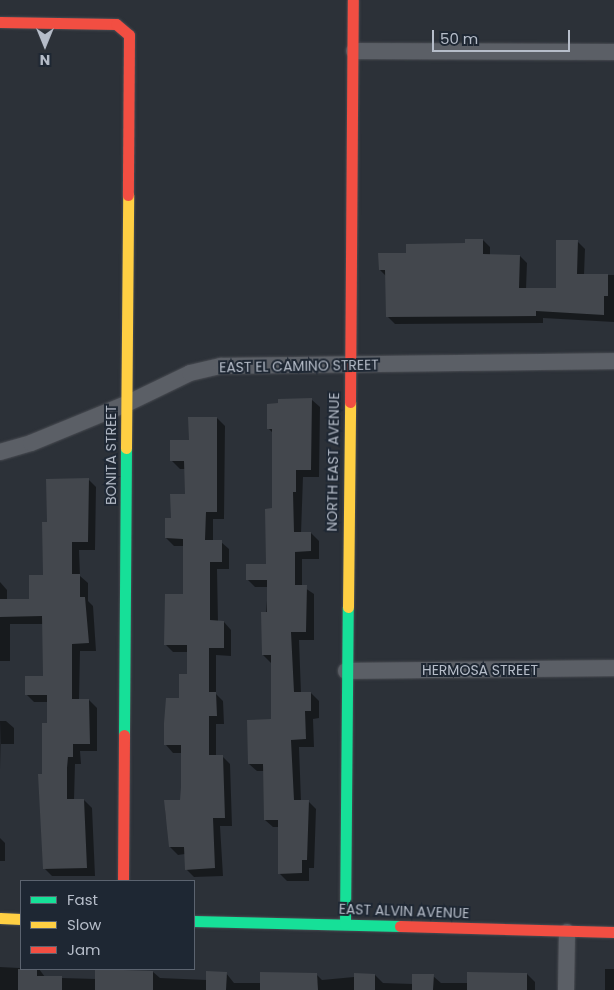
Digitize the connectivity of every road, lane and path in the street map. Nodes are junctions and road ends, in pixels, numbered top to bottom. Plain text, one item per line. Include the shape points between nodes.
1 (353, 0) edge
2 (0, 22) edge
3 (354, 51) junction
4 (614, 52) edge
5 (614, 361) edge
6 (349, 364) junction
7 (126, 404) junction
8 (0, 452) edge
9 (614, 668) edge
10 (346, 671) junction
11 (123, 880) edge
12 (0, 918) edge
13 (20, 919) edge
14 (195, 922) edge
15 (345, 924) junction
16 (567, 932) junction
17 (614, 932) edge
18 (566, 990) edge

1 - 3 street, NORTH EAST AVENUE
2 - 7 street, BONITA STREET via 95,22 116,24 127,30
3 - 4 street
3 - 6 street, NORTH EAST AVENUE
5 - 6 street, EAST EL CAMINO STREET
6 - 7 street, EAST EL CAMINO STREET via 221,366 190,373
6 - 10 street, NORTH EAST AVENUE
7 - 8 street, EAST EL CAMINO STREET via 31,443
7 - 11 street, BONITA STREET
9 - 10 street, HERMOSA STREET
10 - 15 street, NORTH EAST AVENUE
12 - 13 street
14 - 15 street, EAST ALVIN AVENUE
15 - 16 street, EAST ALVIN AVENUE
16 - 17 street, EAST ALVIN AVENUE
16 - 18 street

